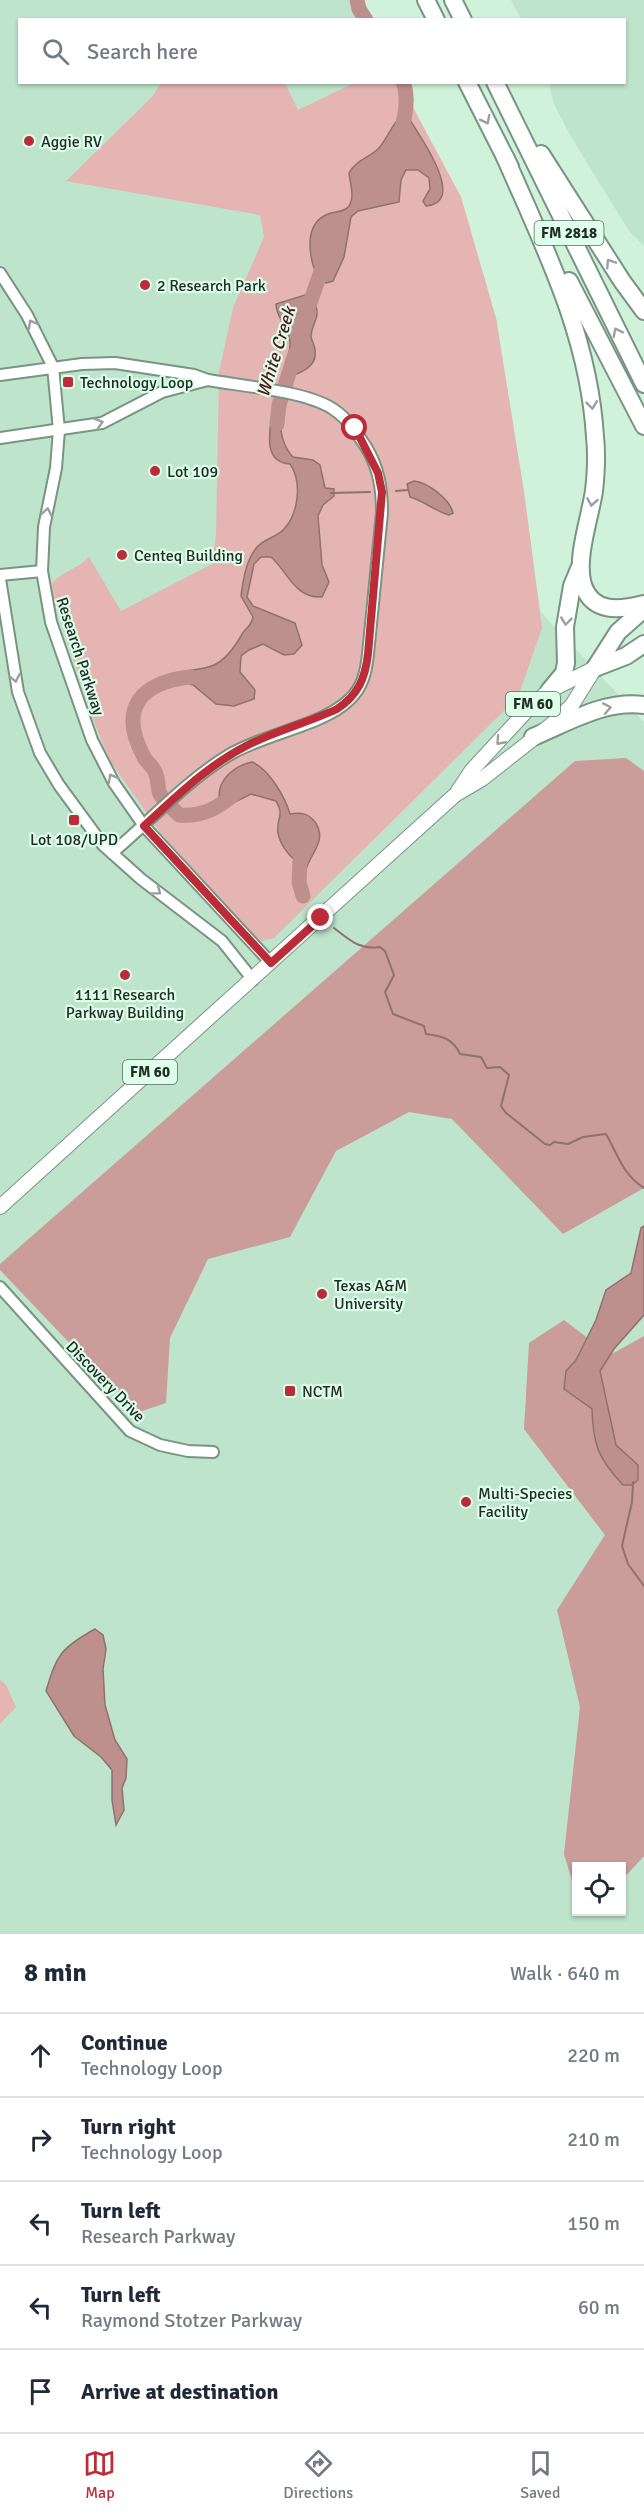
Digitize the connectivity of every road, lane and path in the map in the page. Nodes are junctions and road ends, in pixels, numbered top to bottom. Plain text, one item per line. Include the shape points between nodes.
1 (426, 0) edge
2 (453, 0) edge
3 (435, 18) edge
4 (462, 18) edge
5 (468, 84) edge
6 (497, 84) edge
7 (497, 84) edge
8 (505, 157) junction
9 (0, 273) edge
10 (644, 311) edge
11 (53, 368) junction
12 (0, 375) edge
13 (208, 380) junction
14 (644, 384) edge
15 (644, 426) edge
16 (59, 430) junction
17 (0, 438) edge
18 (580, 565) junction
19 (42, 571) junction
20 (0, 577) edge
21 (644, 604) edge
22 (644, 609) edge
23 (644, 644) edge
24 (595, 668) junction
25 (549, 691) junction
26 (644, 705) edge
27 (533, 737) junction
28 (455, 795) junction
29 (144, 826) junction
30 (112, 853) junction
31 (271, 963) junction
32 (253, 980) junction
33 (0, 1207) edge
34 (0, 1287) edge
35 (213, 1452) dead end

1 - 3 highway
2 - 4 highway
5 -> 8 highway, FM 2818
10 -> 6 highway via 621,281
14 -> 7 highway, FM 2818
8 - 15 highway, FM 2818
8 -> 18 highway via 565,296 587,374 596,465
11 -> 9 street, Research Parkway via 38,334
11 - 12 street
11 - 13 street via 115,363
11 - 16 street, Research Parkway
16 -> 13 street via 102,423 162,392
13 - 29 street via 306,398 333,408 355,428 370,453 380,483 382,513 365,674 348,702 249,744 203,773
16 - 17 street
19 -> 16 street, Research Parkway via 44,527
18 - 21 highway via 586,592 598,605 620,610
18 -> 25 highway via 568,606 564,673
19 - 20 street
29 -> 19 street, Research Parkway via 114,783 92,740 51,621
20 -> 30 street via 18,692 37,744 76,811
22 - 24 highway, FM 60 via 618,632
23 - 24 highway, FM 60
24 - 25 main road, FM 60
24 - 27 main road, FM 60 via 572,705
25 -> 28 main road, FM 60 via 472,770
27 -> 26 highway via 593,711
27 - 28 main road, FM 60 via 482,779
28 - 31 main road, FM 60
29 - 30 street
29 - 31 street, Research Parkway
30 -> 32 street via 222,941
31 - 32 main road, FM 60
32 - 33 main road, FM 60
34 - 35 street, Discovery Drive via 130,1431 160,1445

